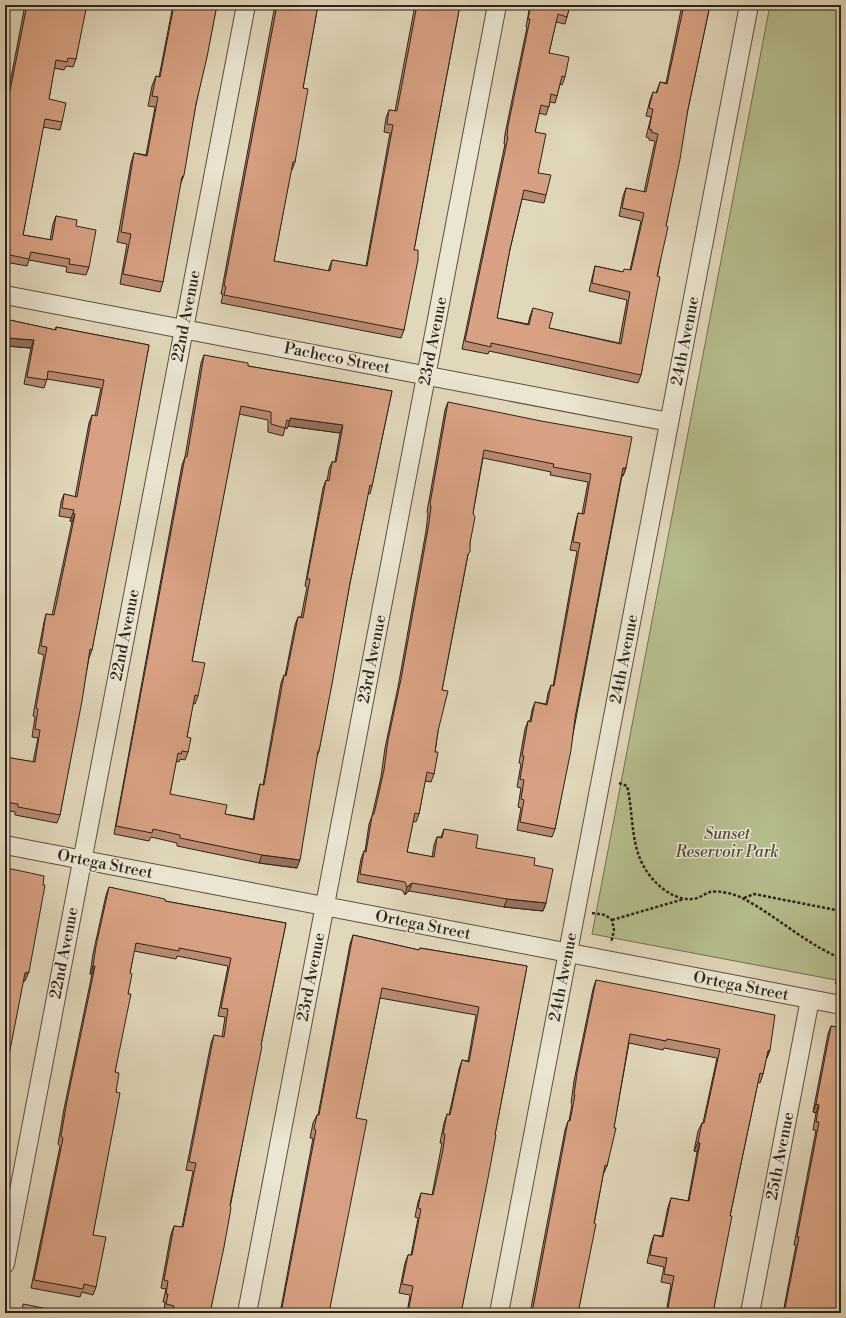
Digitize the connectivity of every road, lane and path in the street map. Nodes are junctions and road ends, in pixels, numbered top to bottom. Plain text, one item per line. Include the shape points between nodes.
1 (246, 5) edge
2 (497, 5) edge
3 (749, 5) edge
4 (5, 295) edge
5 (184, 329) junction
6 (426, 375) junction
7 (669, 422) junction
8 (601, 780) junction
9 (5, 845) edge
10 (82, 860) junction
11 (744, 898) junction
12 (685, 899) junction
13 (325, 906) junction
14 (576, 910) junction
15 (841, 911) edge
16 (612, 920) junction
17 (568, 953) junction
18 (841, 959) edge
19 (607, 960) junction
20 (836, 984) dead end
21 (810, 999) junction
22 (841, 1005) edge
23 (5, 1264) edge
24 (247, 1313) edge
25 (499, 1313) edge
26 (750, 1313) edge

1 - 5 street, 22nd Avenue
2 - 6 street, 23rd Avenue
3 - 7 street, 24th Avenue
4 - 5 street, Pacheco Street
5 - 6 street, Pacheco Street
5 - 10 street, 22nd Avenue
6 - 7 street, Pacheco Street
6 - 13 street, 23rd Avenue
7 - 8 street, 24th Avenue
8 - 12 path via 626,786 630,796 634,839 643,865 652,879 665,890
8 - 14 street, 24th Avenue
9 - 10 street, Ortega Street
10 - 13 street, Ortega Street
10 - 23 street, 22nd Avenue
11 - 12 path via 714,891 697,898
11 - 15 path via 754,894
11 - 18 path
12 - 16 path
13 - 17 street, Ortega Street
13 - 24 street, 23rd Avenue
14 - 16 path via 605,915
14 - 17 street, 24th Avenue
16 - 19 path via 614,930
17 - 19 street, Ortega Street
17 - 25 street, 24th Avenue
18 - 20 path
19 - 21 street, Ortega Street
21 - 22 street, Ortega Street
21 - 26 street, 25th Avenue

